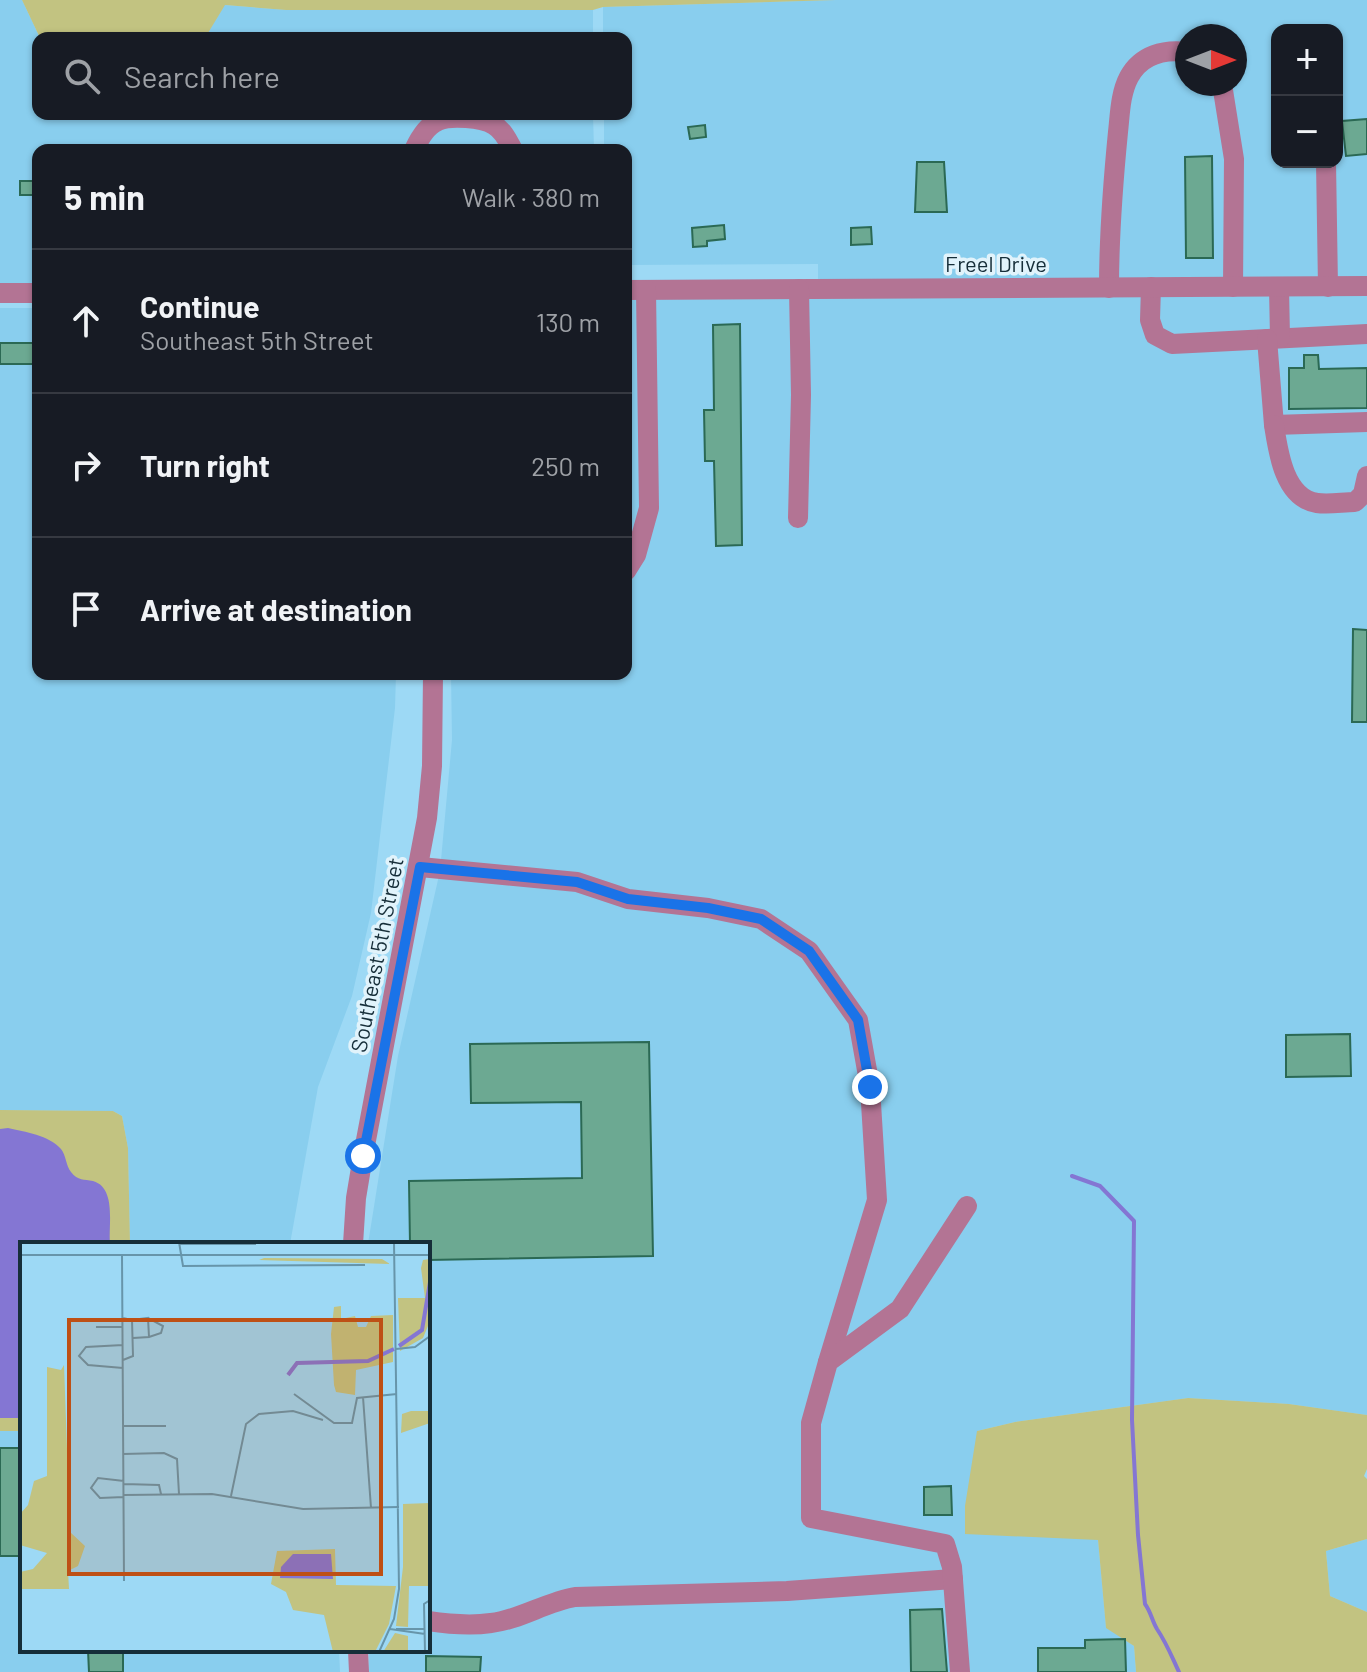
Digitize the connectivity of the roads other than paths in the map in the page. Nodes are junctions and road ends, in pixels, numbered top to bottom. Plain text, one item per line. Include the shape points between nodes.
1 (1175, 51) edge
2 (1224, 96) edge
3 (446, 120) edge
4 (473, 120) edge
5 (417, 144) edge
6 (510, 144) edge
7 (1326, 168) edge
8 (1367, 286) edge
9 (1151, 287) junction
10 (1233, 287) junction
11 (1279, 287) junction
12 (1328, 287) junction
13 (1109, 288) junction
14 (799, 289) junction
15 (636, 290) edge
16 (0, 293) edge
17 (32, 293) edge
18 (1367, 334) edge
19 (1274, 338) junction
20 (1367, 422) edge
21 (1274, 425) junction
22 (1367, 476) edge
23 (798, 518) dead end
24 (632, 561) edge
25 (433, 680) edge
26 (420, 867) junction
27 (967, 1206) dead end
28 (353, 1242) edge
29 (828, 1362) junction
30 (953, 1579) junction
31 (430, 1621) edge
32 (358, 1652) edge
33 (359, 1672) edge
34 (960, 1672) edge

1 - 13 street via 1149,56 1129,76 1122,101
2 - 10 street via 1234,159
3 - 5 street via 438,121
4 - 6 street via 493,124
7 - 12 street
8 - 12 street, Freel Drive
9 - 10 street, Freel Drive
9 - 13 street, Freel Drive
9 - 19 street via 1155,335 1172,344
10 - 11 street, Freel Drive
11 - 12 street, Freel Drive
11 - 19 street
13 - 14 street, Freel Drive
14 - 15 street, Freel Drive
14 - 23 street
15 - 24 street via 649,508
16 - 17 street
18 - 19 street
19 - 21 street
20 - 21 street
21 - 22 street via 1280,462 1298,493 1314,503 1355,502
25 - 26 street, Southeast 5th Street via 432,766
26 - 28 street, Southeast 5th Street via 363,1156
26 - 29 street via 577,882 628,899 761,919 809,951 858,1020 870,1087 877,1200
27 - 29 street via 900,1309
29 - 30 street via 811,1423 811,1518 945,1544
30 - 31 street via 787,1591 575,1597 492,1623
30 - 34 street
32 - 33 street

